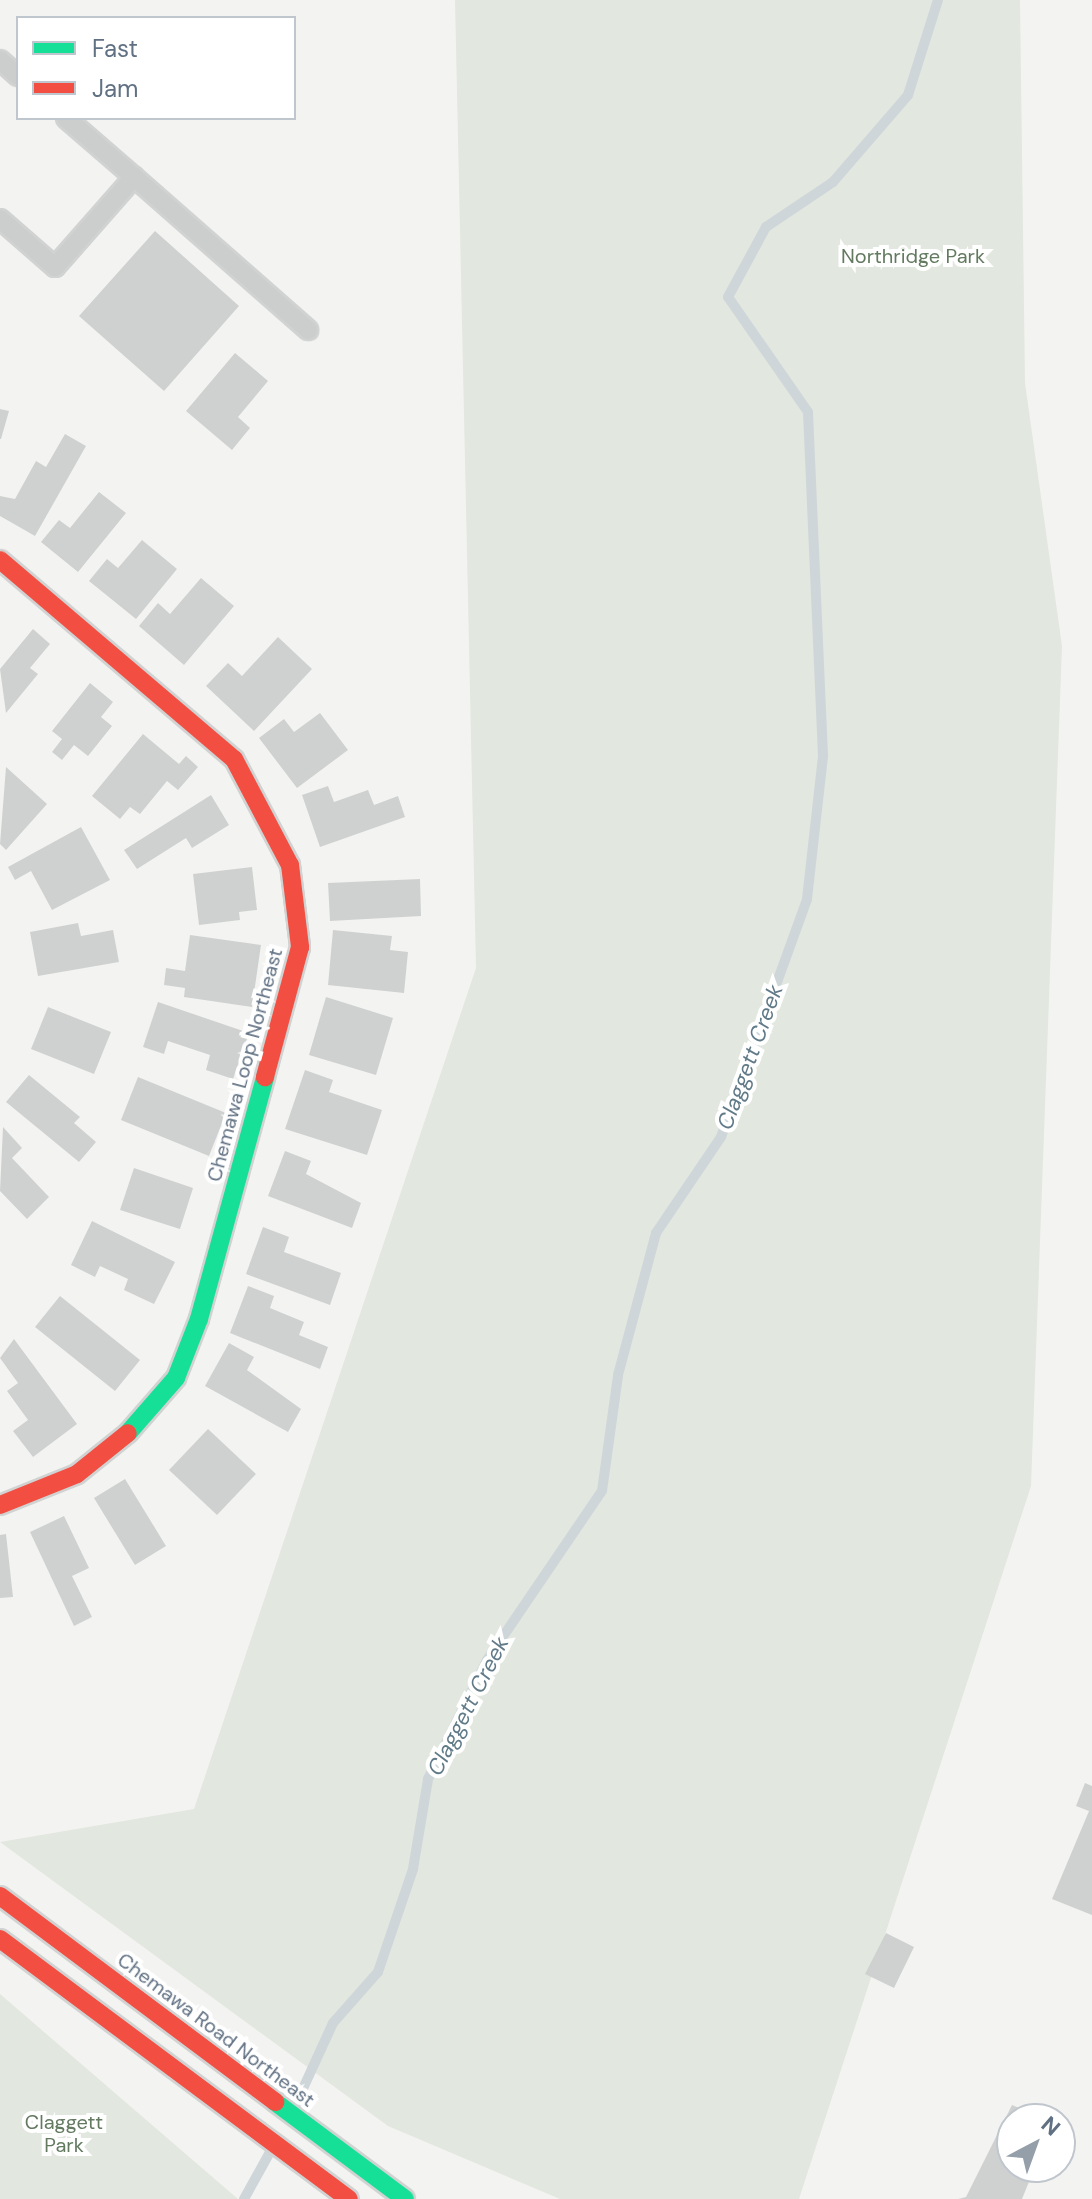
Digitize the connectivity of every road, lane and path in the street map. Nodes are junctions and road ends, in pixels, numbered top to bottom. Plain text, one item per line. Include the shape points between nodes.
1 (0, 60) edge
2 (16, 74) edge
3 (68, 120) edge
4 (134, 177) junction
5 (0, 219) edge
6 (308, 330) dead end
7 (0, 560) edge
8 (0, 1505) edge
9 (0, 1896) edge
10 (0, 1939) edge
11 (349, 2199) edge
12 (405, 2199) edge

1 - 2 lane
3 - 4 lane
4 - 5 lane via 55,267
4 - 6 lane
7 - 8 street, Chemawa Loop Northeast via 234,759 290,865 300,947 199,1319 176,1378 133,1429 77,1474
9 - 12 street, Chemawa Road Northeast
10 - 11 street

